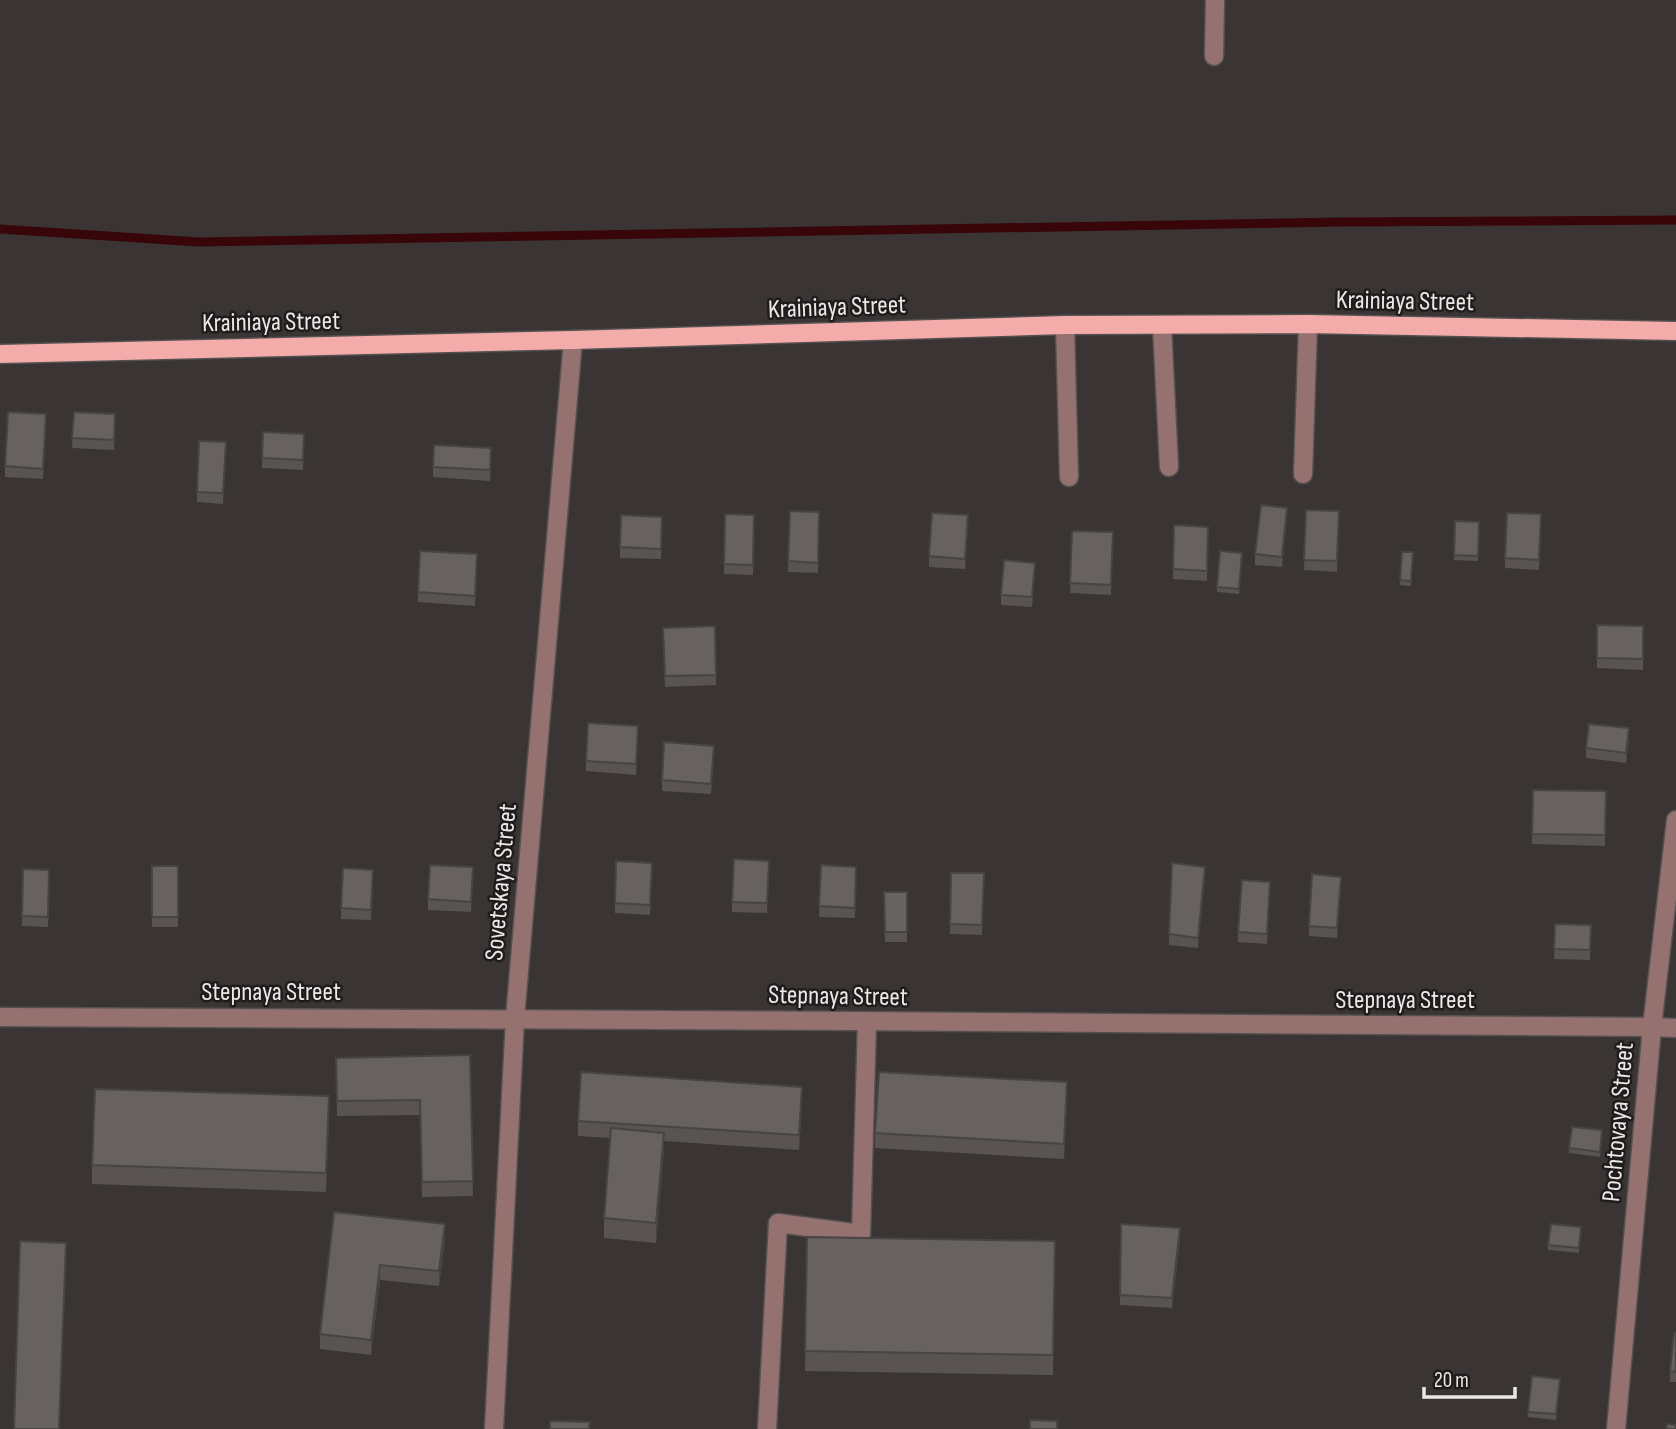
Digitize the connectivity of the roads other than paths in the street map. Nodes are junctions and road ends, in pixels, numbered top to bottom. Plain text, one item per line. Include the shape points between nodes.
1 (1215, 0) edge
2 (1214, 56) dead end
3 (1308, 324) junction
4 (1065, 325) junction
5 (1162, 325) junction
6 (1676, 331) edge
7 (573, 340) junction
8 (0, 354) edge
9 (1169, 467) dead end
10 (1303, 474) dead end
11 (1069, 477) dead end
12 (1676, 820) edge
13 (0, 1017) edge
14 (515, 1018) junction
15 (867, 1022) junction
16 (1652, 1027) junction
17 (1676, 1028) edge
18 (494, 1429) edge
19 (767, 1429) edge
20 (1616, 1429) edge

1 - 2 street
3 - 5 main road, Krainiaya Street
3 - 6 main road, Krainiaya Street
3 - 10 street
4 - 5 main road, Krainiaya Street
4 - 7 main road, Krainiaya Street
4 - 11 street
5 - 9 street
7 - 8 main road, Krainiaya Street
7 - 14 street, Sovetskaya Street
12 - 16 street, Pochtovaya Street
13 - 14 street, Stepnaya Street
14 - 15 street, Stepnaya Street
14 - 18 street, Sovetskaya Street
15 - 16 street, Stepnaya Street
15 - 19 street via 861,1234 778,1223
16 - 17 street, Stepnaya Street
16 - 20 street, Pochtovaya Street

